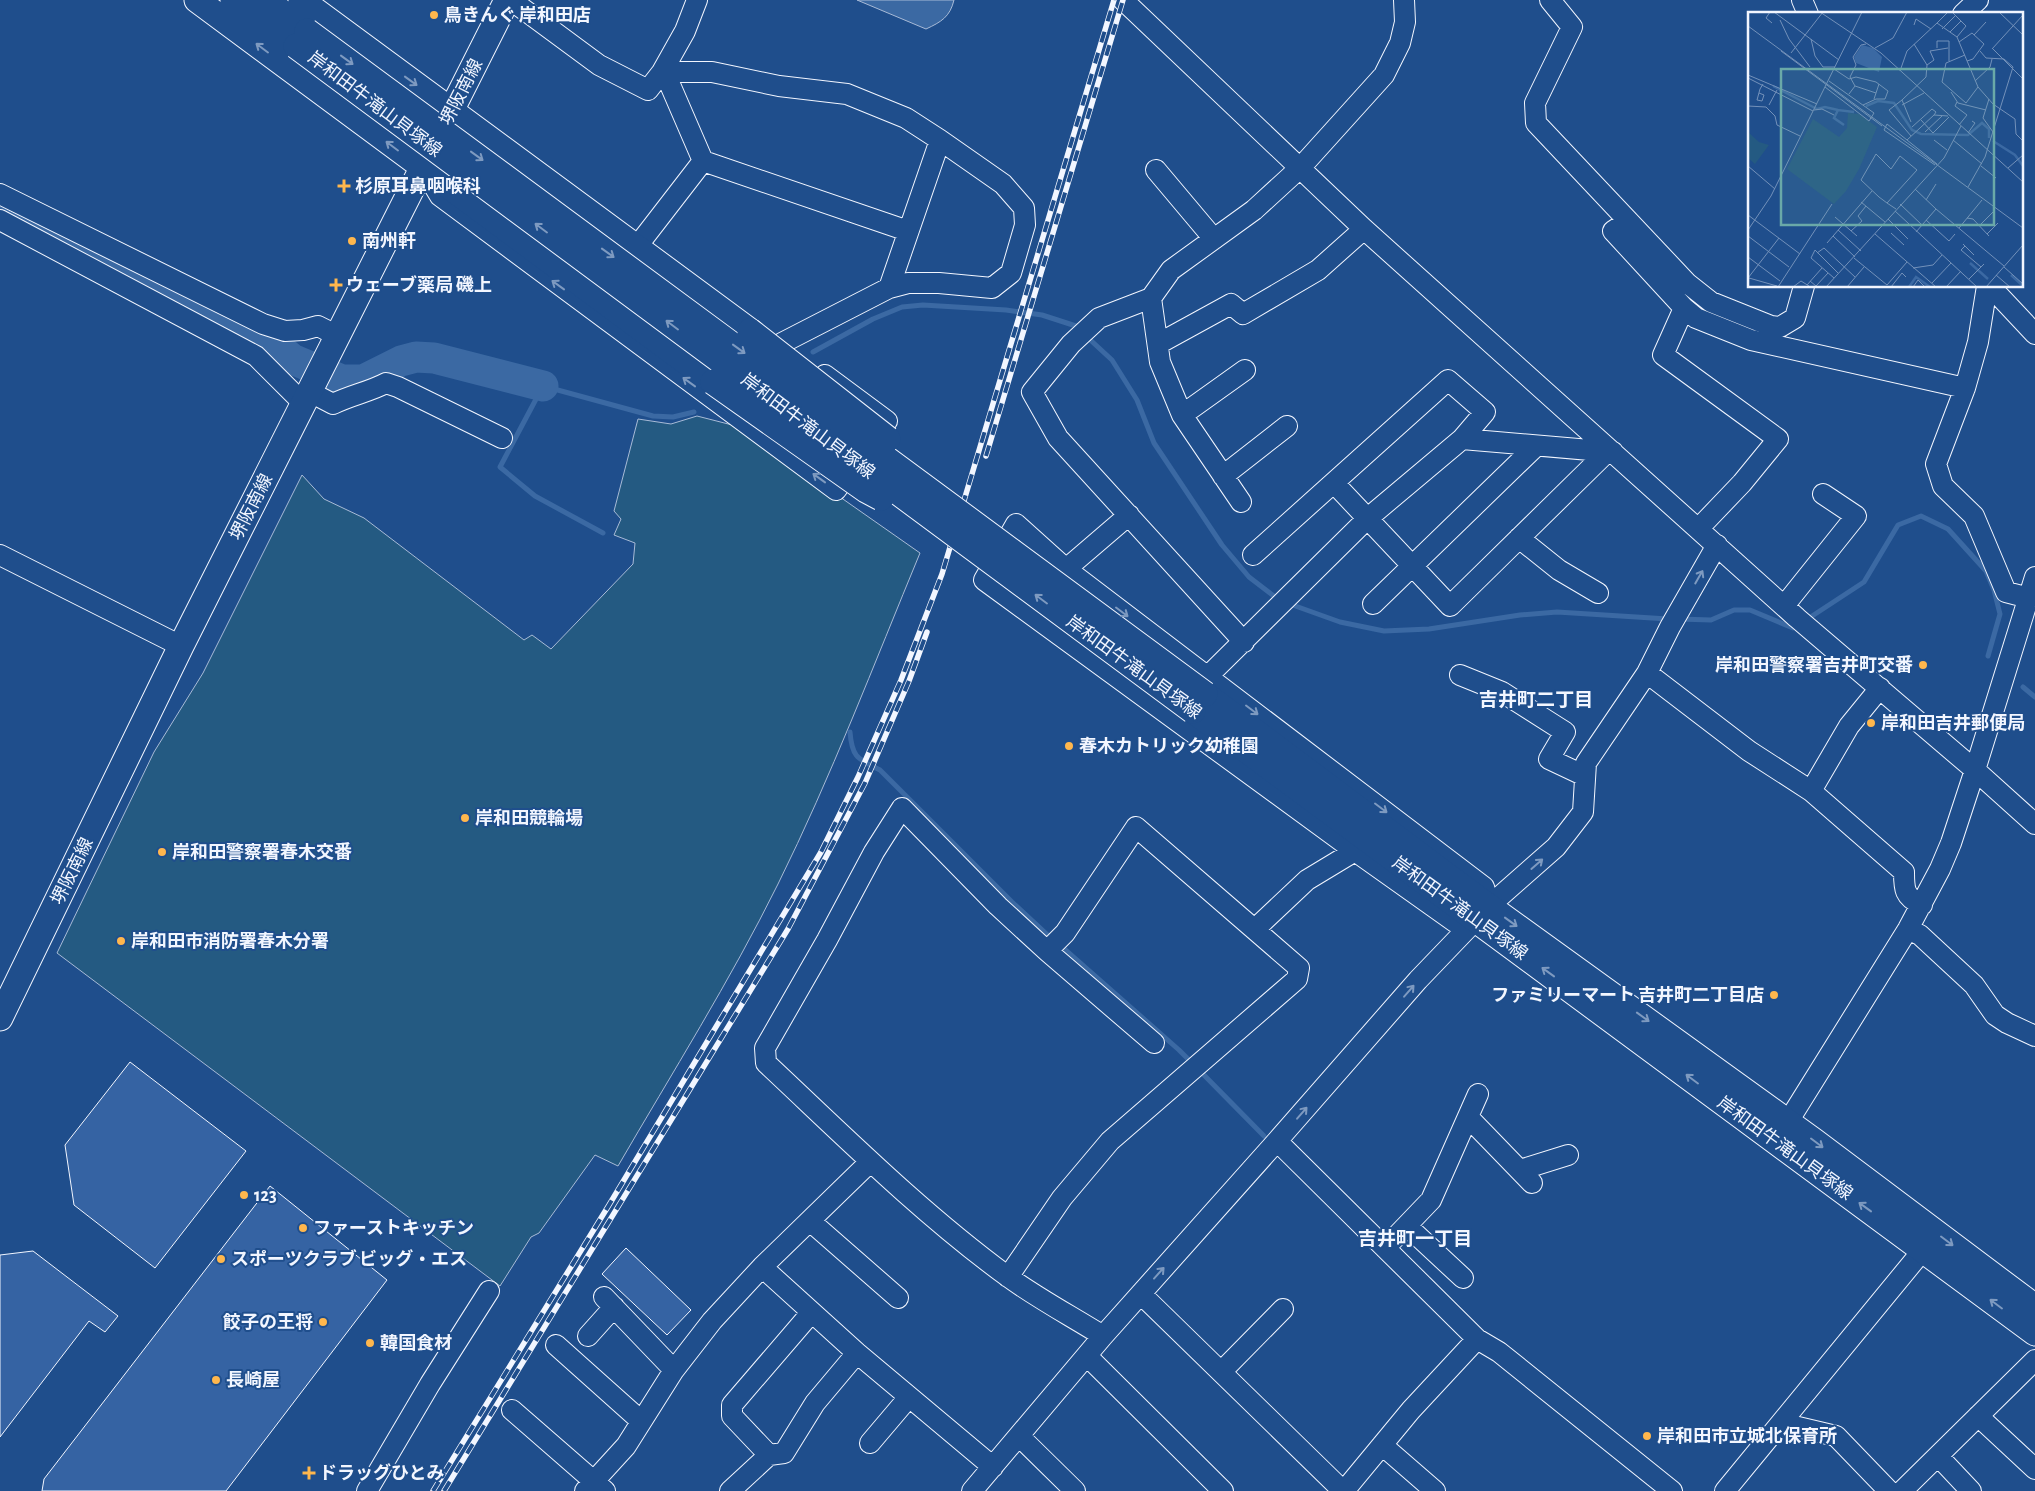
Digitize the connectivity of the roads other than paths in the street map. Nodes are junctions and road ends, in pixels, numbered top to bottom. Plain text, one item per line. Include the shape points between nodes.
1 (197, 0) edge
2 (233, 0) edge
3 (266, 0) edge
4 (301, 0) edge
5 (509, 0) edge
6 (697, 0) edge
7 (1404, 0) edge
8 (1550, 0) edge
9 (1802, 0) edge
10 (1978, 0) edge
11 (1133, 4) edge
12 (1807, 12) edge
13 (1965, 12) edge
14 (302, 38) junction
15 (662, 72) junction
16 (452, 110) junction
17 (940, 140) junction
18 (703, 161) junction
19 (423, 168) junction
20 (1301, 168) junction
21 (1156, 170) dead end
22 (8, 198) edge
23 (2, 221) edge
24 (1628, 221) junction
25 (1364, 228) junction
26 (908, 231) junction
27 (1214, 239) junction
28 (642, 240) junction
29 (889, 288) junction
30 (1803, 288) edge
31 (1989, 288) edge
32 (1991, 288) edge
33 (1151, 298) junction
34 (1684, 308) junction
35 (2035, 334) edge
36 (337, 340) junction
37 (782, 343) junction
38 (1158, 344) junction
39 (1245, 370) dead end
40 (1965, 388) junction
41 (309, 394) junction
42 (1182, 415) junction
43 (1287, 426) dead end
44 (495, 427) dead end
45 (1462, 439) junction
46 (1536, 446) junction
47 (1610, 452) junction
48 (1223, 476) junction
49 (1334, 483) junction
50 (1823, 494) dead end
51 (1241, 502) dead end
52 (1128, 515) junction
53 (1368, 518) junction
54 (1698, 528) junction
55 (972, 534) junction
56 (1519, 538) junction
57 (1717, 545) junction
58 (0, 555) edge
59 (1253, 555) dead end
60 (1413, 566) junction
61 (1066, 569) junction
62 (2035, 577) edge
63 (1084, 582) junction
64 (1598, 593) dead end
65 (2029, 598) junction
66 (1373, 604) dead end
67 (1784, 606) junction
68 (1050, 629) junction
69 (1244, 642) junction
70 (181, 646) junction
71 (1647, 673) junction
72 (1460, 675) dead end
73 (1880, 688) junction
74 (1202, 694) junction
75 (1975, 770) junction
76 (1586, 776) junction
77 (1811, 791) junction
78 (2035, 824) edge
79 (1355, 852) junction
80 (1922, 905) junction
81 (1483, 914) junction
82 (1256, 928) junction
83 (1908, 929) junction
84 (1047, 951) junction
85 (0, 1018) edge
86 (2035, 1036) edge
87 (1154, 1043) dead end
88 (1478, 1094) dead end
89 (1468, 1117) junction
90 (1782, 1132) junction
91 (1277, 1141) junction
92 (1568, 1155) dead end
93 (870, 1162) junction
94 (810, 1221) junction
95 (1407, 1226) junction
96 (1385, 1248) junction
97 (1923, 1250) junction
98 (762, 1267) junction
99 (1008, 1277) junction
100 (1463, 1278) dead end
101 (489, 1291) dead end
102 (1141, 1294) junction
103 (898, 1298) dead end
104 (2035, 1306) edge
105 (1283, 1309) dead end
106 (811, 1313) junction
107 (2035, 1333) edge
108 (588, 1336) dead end
109 (1103, 1336) junction
110 (1477, 1339) junction
111 (556, 1345) dead end
112 (857, 1353) junction
113 (1087, 1356) junction
114 (2035, 1360) edge
115 (674, 1370) junction
116 (1221, 1372) junction
117 (909, 1397) junction
118 (512, 1410) dead end
119 (1978, 1416) junction
120 (641, 1421) junction
121 (1781, 1423) junction
122 (1019, 1436) junction
123 (870, 1443) dead end
124 (1382, 1445) junction
125 (769, 1455) junction
126 (1938, 1456) junction
127 (993, 1467) junction
128 (2035, 1469) edge
129 (595, 1488) edge
130 (1215, 1488) edge
131 (367, 1491) edge
132 (730, 1491) edge
133 (972, 1491) edge
134 (1075, 1491) edge
135 (1343, 1491) edge
136 (1434, 1491) edge
137 (1672, 1491) edge
138 (1726, 1491) edge
139 (1889, 1491) edge
140 (1902, 1491) edge
141 (1971, 1491) edge

19 -> 1 main road
2 - 14 main road, 岸和田牛滝山貝塚線
3 - 14 main road, 岸和田牛滝山貝塚線
4 -> 16 main road
5 - 15 street via 599,65 648,90
5 - 16 main road, 堺阪南線
6 - 15 street via 685,31
7 - 20 street via 1405,22 1400,43 1384,74
8 - 24 street via 1572,27 1535,103 1536,123
9 - 12 street
10 - 13 street
11 - 20 street
14 - 55 main road, 岸和田牛滝山貝塚線, bridge
15 - 17 street via 712,72 780,86 847,94 906,118
15 - 18 street
16 - 19 main road, 堺阪南線
16 - 28 street via 480,117
16 - 55 main road, bridge via 914,459
17 - 26 street
17 - 29 street via 1003,184 1024,208 1025,225 1011,273 992,288 940,283 908,283
18 - 26 street
18 - 28 street
19 - 36 main road, 堺阪南線
37 -> 19 street via 887,421 836,490 440,196
19 - 55 main road, bridge via 713,382 866,490
20 - 25 street
20 - 27 street via 1254,210
21 - 27 street
22 - 23 street
22 - 36 street via 263,324 285,331 318,326
23 - 41 street via 256,356
24 - 30 street via 1687,283 1711,302 1771,326 1780,327 1795,318
24 - 34 street via 1613,232
25 - 38 street via 1318,270 1243,314 1231,304
25 - 47 street
26 - 29 street
27 - 33 street via 1171,270
28 - 37 street
29 - 37 street
31 - 40 street
32 - 35 street
33 - 38 street
33 - 52 street via 1099,318 1071,344 1032,392 1058,438
34 - 40 street via 1696,318 1751,340
34 - 54 street via 1663,354 1778,439 1742,483
36 - 41 main road, 堺阪南線
38 - 42 street via 1160,362
39 - 42 street
40 - 65 street via 1936,464 1942,486 1974,516 2006,592
41 - 44 street via 333,404 386,383 432,394
41 - 70 main road, 堺阪南線
42 - 48 street
43 - 48 street
45 - 46 street
45 - 49 street via 1485,412 1448,380
45 - 53 street
46 - 47 street
46 - 60 street
47 - 54 street
47 - 56 street
48 - 51 street
49 - 53 street
49 - 59 street
50 - 67 street via 1856,516
52 - 61 street
52 - 69 street
53 - 60 street
53 - 69 street
54 - 57 street
55 - 74 main road, 岸和田牛滝山貝塚線, bridge
56 - 60 street via 1450,606
56 - 64 street via 1559,570
57 - 67 street
71 -> 57 street
58 - 70 street
60 - 66 street
61 - 63 street
61 - 68 street via 1016,524 984,580
62 - 65 street
63 - 68 street
63 -> 74 street
65 - 75 street
67 - 73 street
68 - 79 street
69 - 74 street
70 - 85 main road, 堺阪南線
71 - 76 street via 1586,763
71 - 77 street via 1749,751
72 - 76 street via 1502,692 1565,732 1549,758
73 - 75 street
73 - 77 street via 1849,726
74 - 81 main road, 岸和田牛滝山貝塚線
75 - 78 street
75 - 80 street via 1951,843
81 -> 76 street via 1556,847 1583,812
77 - 80 street via 1904,872 1904,889 1912,901
79 - 81 street via 1455,922
79 - 82 street via 1307,880
80 - 83 street
81 - 90 main road, 岸和田牛滝山貝塚線
91 -> 81 street via 1418,980
82 - 84 street via 1136,827 1065,933
82 - 99 street via 1299,968 1298,979 1110,1141 1062,1198
83 - 86 street via 1920,935 1974,985 1995,1015
83 - 90 street
84 - 87 street
84 - 93 street via 902,808 874,852 765,1048 766,1062
88 - 89 street
89 - 92 street via 1526,1176
89 - 95 street via 1431,1200
97 -> 90 main road, 岸和田牛滝山貝塚線
90 -> 104 main road, 岸和田牛滝山貝塚線
91 - 96 street
102 -> 91 street
93 - 94 street
93 - 99 street via 939,1223
94 - 98 street
94 - 103 street
95 - 96 street
95 - 100 street
96 - 110 street
107 -> 97 main road, 岸和田牛滝山貝塚線
97 - 121 street
98 - 106 street
98 - 115 street via 712,1321
99 - 109 street
101 - 131 street
102 - 109 street
102 - 116 street
105 - 116 street
106 - 112 street
106 - 125 street via 732,1404 732,1416
108 - 115 street via 609,1302
109 - 113 street
110 - 124 street
110 - 137 street via 1499,1352
111 - 120 street
112 - 117 street
112 - 125 street via 815,1403 784,1453
113 - 122 street
113 - 130 street
114 - 119 street
115 - 120 street
116 - 135 street
117 - 123 street
117 - 127 street
118 - 129 street
119 - 126 street
119 - 128 street
120 - 129 street
121 - 138 street
121 - 139 street via 1836,1436
122 - 127 street
122 - 134 street
124 - 135 street
124 - 136 street
125 - 132 street
126 - 140 street
126 - 141 street
127 - 133 street

